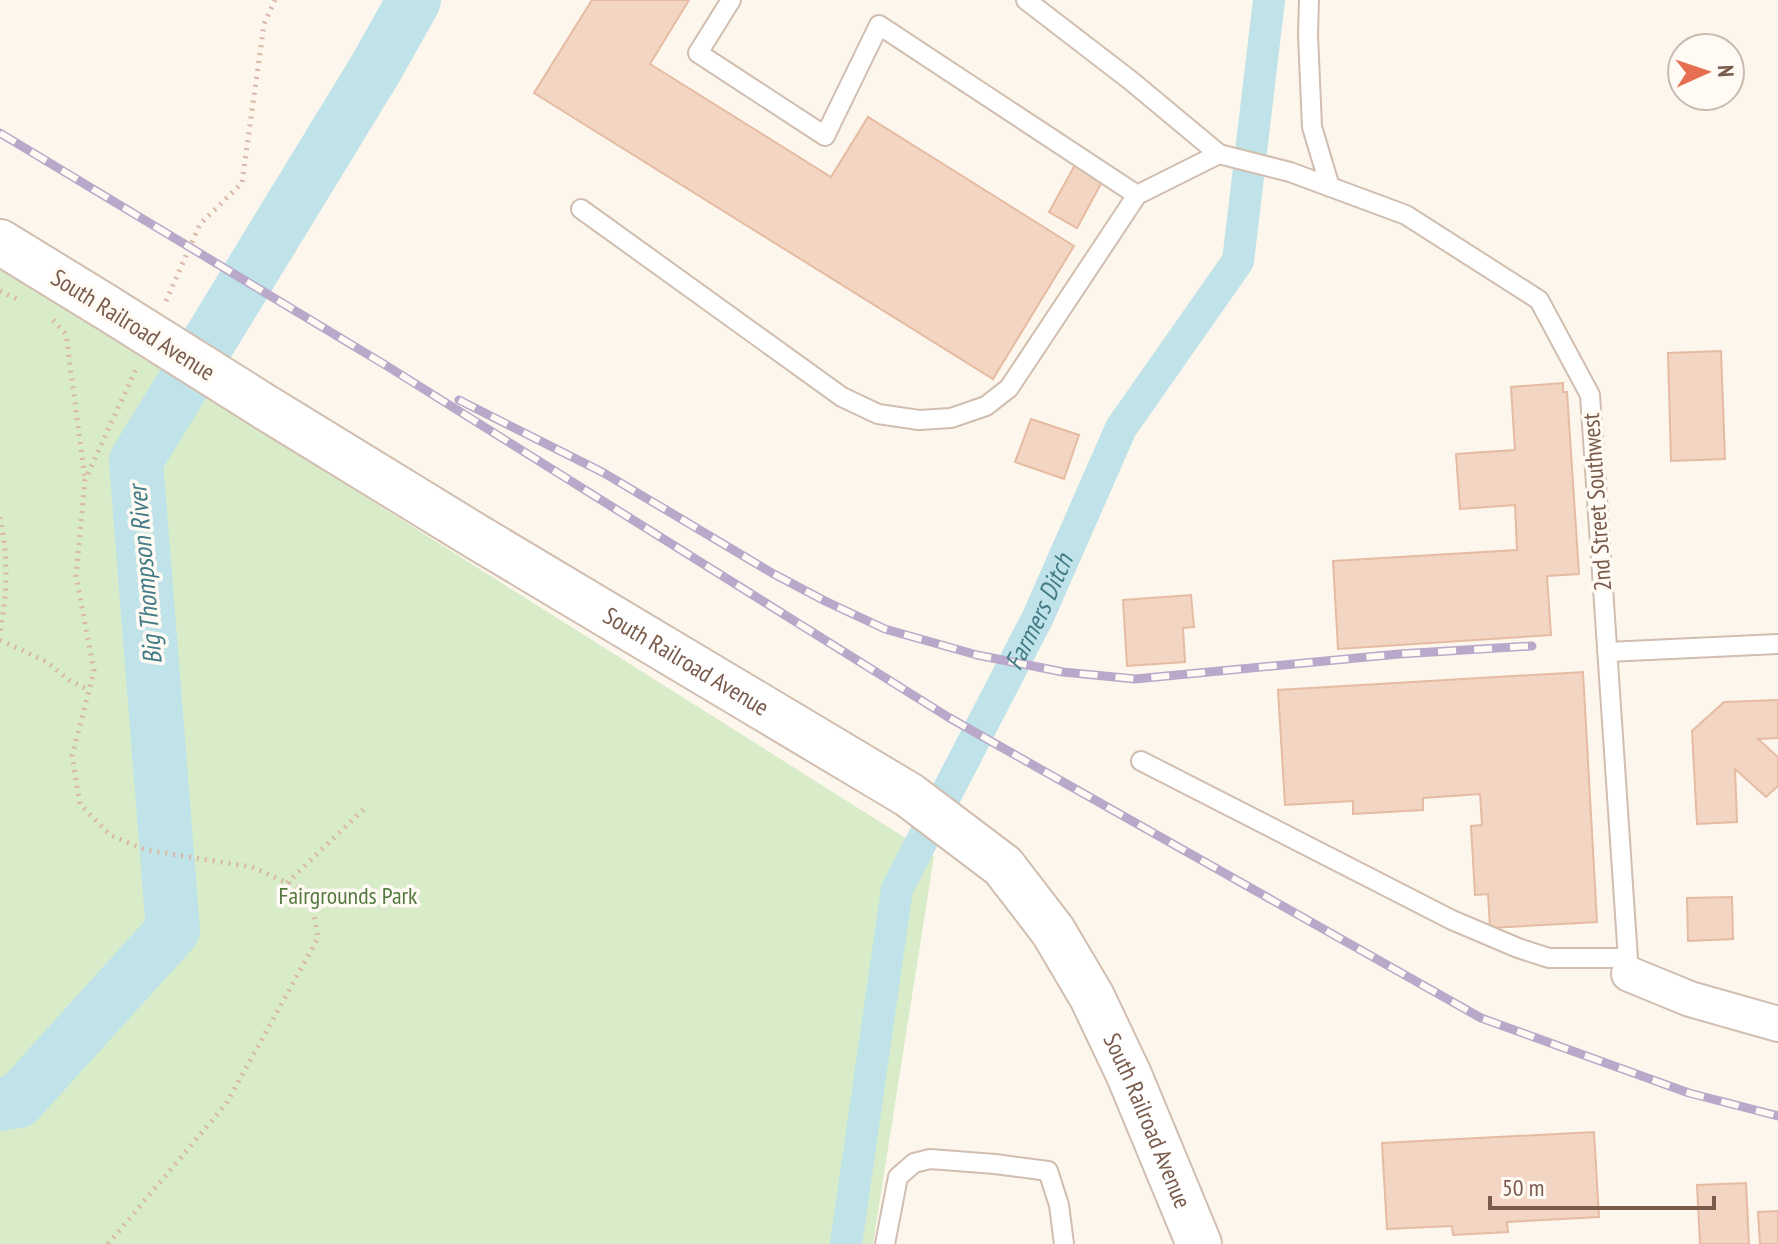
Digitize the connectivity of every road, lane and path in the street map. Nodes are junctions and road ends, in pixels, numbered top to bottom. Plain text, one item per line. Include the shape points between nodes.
1 (275, 0) edge
2 (731, 0) edge
3 (1026, 0) edge
4 (1309, 0) edge
5 (1219, 154) junction
6 (1330, 187) junction
7 (1137, 195) junction
8 (581, 209) dead end
9 (0, 242) edge
10 (0, 292) edge
11 (31, 305) dead end
12 (163, 306) dead end
13 (45, 311) dead end
14 (139, 361) dead end
15 (85, 480) junction
16 (0, 517) edge
17 (0, 631) edge
18 (0, 640) edge
19 (1778, 644) edge
20 (1607, 652) junction
21 (89, 690) junction
22 (1141, 761) dead end
23 (367, 806) dead end
24 (287, 883) junction
25 (1628, 966) junction
26 (1778, 1024) edge
27 (108, 1244) edge
28 (885, 1244) edge
29 (1064, 1244) edge
30 (1199, 1244) edge

1 - 12 path via 264,24 242,183 200,224
2 - 7 lane via 698,53 825,136 879,25
3 - 5 lane
4 - 6 lane via 1312,127
5 - 6 lane, 2nd Street Southwest
5 - 7 lane
6 - 20 lane, 2nd Street Southwest via 1406,215 1539,300 1590,395
7 - 8 lane via 1009,388 986,406 951,418 919,420 878,414 842,397
9 - 30 street, South Railroad Avenue, bridge via 477,537 909,795 1003,866 1053,931 1092,997
10 - 11 path
13 - 15 path via 66,334
14 - 15 path
15 - 21 path via 76,576 94,671
16 - 17 path via 7,571
18 - 21 path
19 - 20 lane
20 - 25 lane, 2nd Street Southwest
21 - 24 path via 72,756 80,804 110,835 146,850 252,867
22 - 25 lane via 1452,920 1518,948 1549,958
23 - 24 path
24 - 27 path via 310,893 318,938 226,1104
25 - 26 street via 1690,999
28 - 29 lane via 898,1177 914,1163 930,1159 1048,1171

